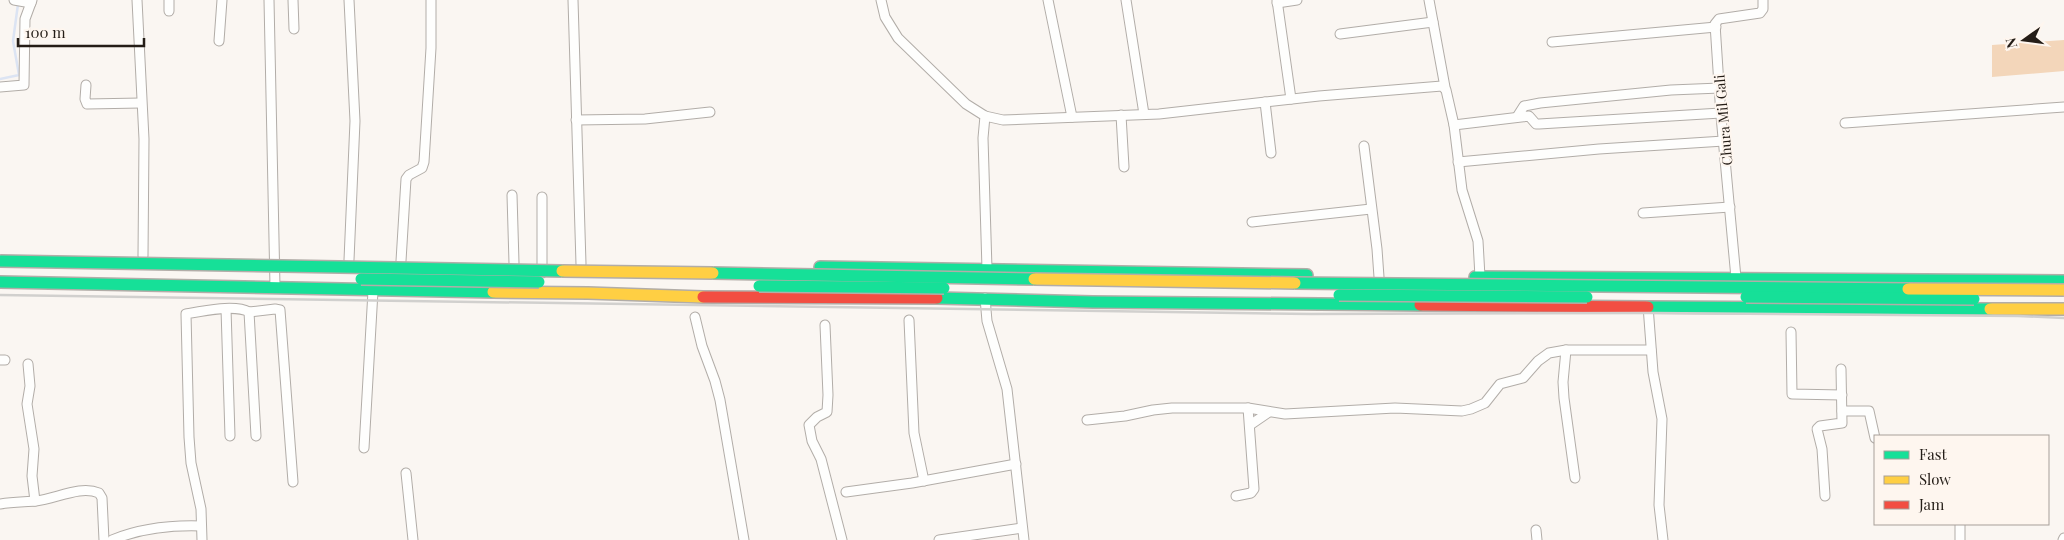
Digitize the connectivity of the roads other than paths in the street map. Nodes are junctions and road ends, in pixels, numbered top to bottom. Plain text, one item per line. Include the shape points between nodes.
1 (14, 0) edge
2 (136, 0) edge
3 (169, 0) edge
4 (222, 0) edge
5 (269, 0) edge
6 (293, 0) edge
7 (349, 0) edge
8 (431, 0) edge
9 (574, 0) edge
10 (881, 0) edge
11 (1048, 0) edge
12 (1126, 0) edge
13 (1296, 0) edge
14 (1429, 0) edge
15 (1763, 0) edge
16 (1277, 1) edge
17 (29, 2) edge
18 (169, 11) dead end
19 (1433, 22) junction
20 (1716, 27) junction
21 (294, 29) dead end
22 (1340, 34) dead end
23 (219, 41) dead end
24 (1552, 42) dead end
25 (86, 85) dead end
26 (0, 87) edge
27 (1445, 87) junction
28 (1720, 88) junction
29 (1291, 99) junction
30 (1266, 102) junction
31 (141, 103) junction
32 (2064, 107) edge
33 (710, 112) dead end
34 (1721, 113) junction
35 (1144, 114) junction
36 (1121, 115) junction
37 (985, 116) junction
38 (1517, 117) junction
39 (1072, 118) junction
40 (576, 120) junction
41 (1845, 123) dead end
42 (1454, 125) junction
43 (1724, 141) junction
44 (1364, 146) dead end
45 (1271, 153) dead end
46 (1458, 162) junction
47 (1124, 167) dead end
48 (512, 195) dead end
49 (542, 197) dead end
50 (1730, 207) junction
51 (1371, 210) junction
52 (1643, 213) dead end
53 (1252, 222) dead end
54 (0, 253) edge
55 (143, 256) junction
56 (275, 259) junction
57 (349, 260) junction
58 (0, 261) edge
59 (401, 261) junction
60 (514, 263) junction
61 (542, 263) junction
62 (581, 264) junction
63 (944, 269) junction
64 (987, 269) junction
65 (0, 272) edge
66 (1525, 276) junction
67 (1378, 277) junction
68 (1480, 277) junction
69 (1736, 278) junction
70 (1763, 278) junction
71 (2064, 281) edge
72 (0, 282) edge
73 (689, 285) dead end
74 (719, 285) dead end
75 (276, 287) junction
76 (2064, 290) edge
77 (373, 291) junction
78 (542, 293) junction
79 (944, 298) junction
80 (985, 298) junction
81 (2064, 299) edge
82 (1525, 306) junction
83 (1648, 306) junction
84 (1762, 307) junction
85 (226, 308) junction
86 (2064, 309) edge
87 (695, 317) dead end
88 (249, 319) junction
89 (909, 320) dead end
90 (825, 325) dead end
91 (1791, 332) dead end
92 (1566, 350) junction
93 (1651, 350) junction
94 (28, 364) dead end
95 (1841, 369) dead end
96 (1842, 395) junction
97 (1248, 408) junction
98 (1842, 411) junction
99 (1268, 412) junction
100 (1087, 420) dead end
101 (1250, 425) junction
102 (1874, 435) edge
103 (230, 436) dead end
104 (256, 436) dead end
105 (364, 448) dead end
106 (1016, 464) junction
107 (406, 473) dead end
108 (1576, 478) dead end
109 (924, 481) junction
110 (293, 482) dead end
111 (846, 492) dead end
112 (1236, 496) dead end
113 (1825, 496) dead end
114 (35, 501) junction
115 (0, 504) edge
116 (1960, 525) edge
117 (201, 526) junction
118 (1022, 528) junction
119 (1536, 530) dead end
120 (104, 540) edge
121 (112, 540) edge
122 (202, 540) edge
123 (413, 540) edge
124 (744, 540) edge
125 (842, 540) edge
126 (939, 540) edge
127 (1024, 540) edge
128 (1537, 540) edge
129 (1663, 540) edge
130 (1960, 540) edge

1 - 17 street
2 - 31 street
3 - 18 street
4 - 23 street
5 - 56 street
6 - 21 street
7 - 57 street via 355,121
8 - 59 street via 425,171 409,175 406,179
9 - 40 street
10 - 37 street via 898,38 966,104
11 - 39 street
12 - 35 street
13 - 16 street
14 - 19 street
15 - 20 street via 1760,13 1719,19
16 - 29 street
17 - 26 street via 25,19 24,86
19 - 22 street
19 - 27 street
20 - 24 street
20 - 28 street, Chura Mil Gali
25 - 31 street via 87,104
27 - 29 street
27 - 42 street
28 - 34 street, Chura Mil Gali
28 - 38 street via 1540,103 1524,106
29 - 30 street
30 - 35 street
30 - 45 street
31 - 55 street via 144,139
32 - 41 street
33 - 40 street
34 - 38 street via 1539,124 1528,116
34 - 43 street, Chura Mil Gali
35 - 36 street
36 - 39 street
36 - 47 street
37 - 39 street via 1003,120
37 - 64 street
38 - 42 street
40 - 62 street
42 - 46 street
43 - 46 street
43 - 50 street, Chura Mil Gali
44 - 51 street
46 - 68 street via 1462,190 1478,242
48 - 60 street
49 - 61 street
50 - 52 street
50 - 69 street, Chura Mil Gali
51 - 53 street
51 - 67 street
54 - 55 main road
55 - 56 main road
56 - 57 main road
56 - 75 street
57 - 59 main road
58 - 76 main road, bridge via 1257,283
59 - 60 main road
60 - 61 main road
61 - 62 main road
61 - 78 street
62 - 63 main road
63 - 64 main road
63 - 79 main road
64 - 67 main road
65 - 73 main road, bridge
66 - 68 main road
66 - 69 main road
66 - 82 main road
67 - 68 main road
69 - 70 main road
70 - 71 main road
70 - 84 main road
72 - 75 main road
74 - 81 main road, bridge via 1370,296
75 - 77 main road
77 - 78 main road
77 - 105 street
78 - 79 main road
79 - 80 main road
80 - 82 main road
80 - 106 street via 987,320 1007,389
82 - 83 main road
83 - 84 main road
83 - 93 street
84 - 86 main road
85 - 88 street via 244,310
85 - 103 street
85 - 117 street via 186,314 189,437
87 - 124 street via 720,400
88 - 104 street
88 - 110 street via 275,308 280,310
89 - 109 street via 915,437
90 - 125 street via 828,412 809,425
91 - 96 street via 1792,394
92 - 93 street
92 - 99 street via 1544,356 1526,377 1500,384 1484,403 1471,409 1453,412 1395,408 1284,414
92 - 108 street via 1564,398
93 - 129 street via 1662,426 1659,505
94 - 114 street via 30,386 27,404 34,449 32,476
95 - 96 street
96 - 98 street
97 - 99 street
97 - 100 street via 1165,408
97 - 101 street
98 - 102 street via 1869,411
98 - 113 street via 1842,424 1817,429 1822,449
99 - 101 street
101 - 112 street via 1254,491
106 - 109 street
106 - 118 street
107 - 123 street
109 - 111 street
114 - 115 street
114 - 120 street via 88,490 99,493
116 - 130 street
117 - 121 street via 165,526
117 - 122 street
118 - 126 street
118 - 127 street
119 - 128 street

